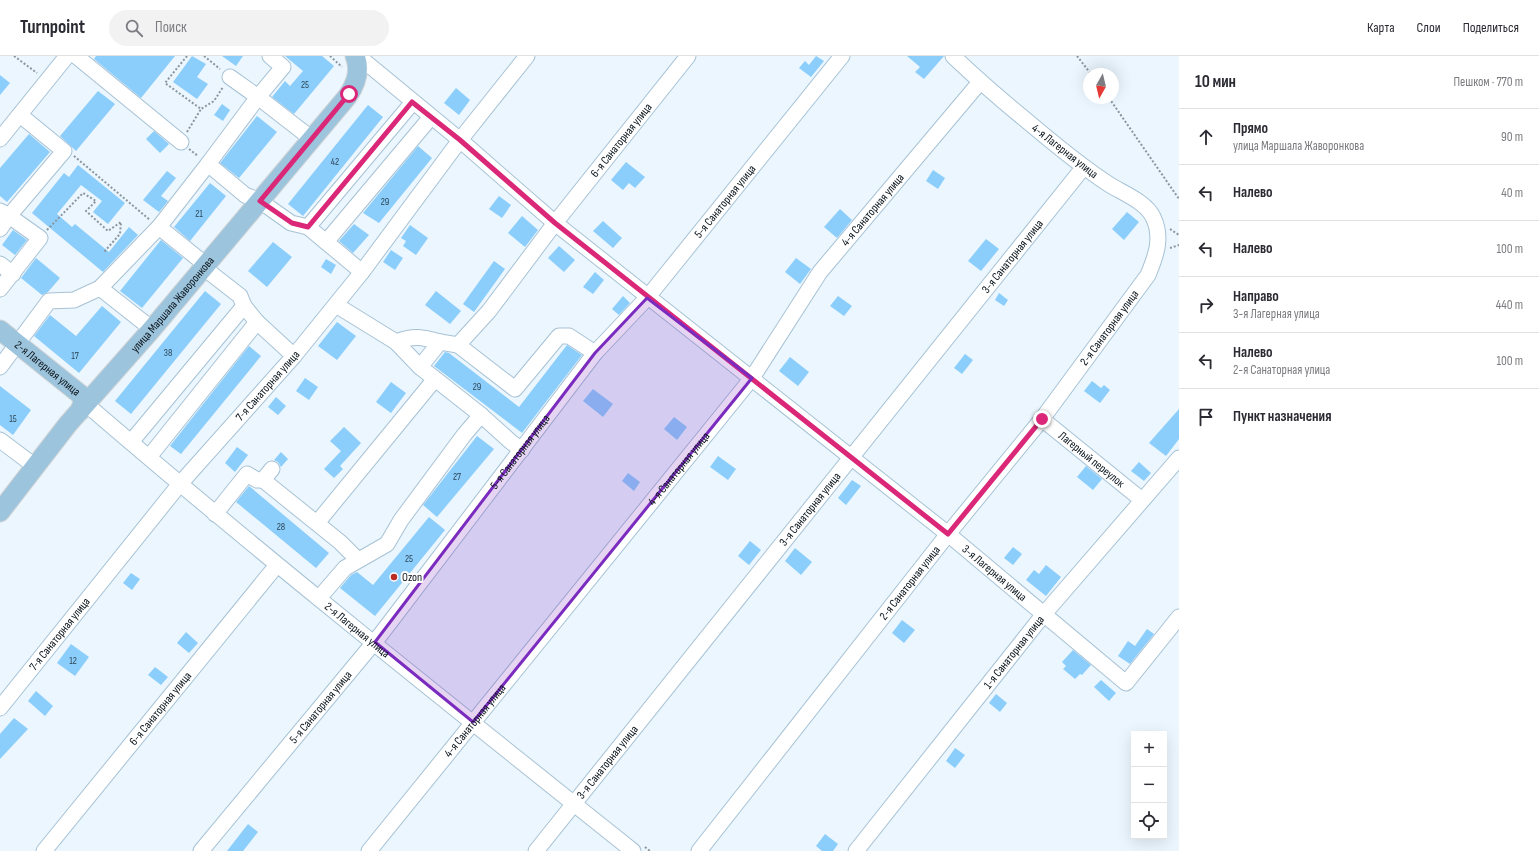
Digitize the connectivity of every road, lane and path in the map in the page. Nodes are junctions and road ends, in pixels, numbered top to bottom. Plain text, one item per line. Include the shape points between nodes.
1 (14, 56) edge
2 (67, 56) edge
3 (76, 56) edge
4 (187, 56) edge
5 (204, 56) edge
6 (270, 56) edge
7 (330, 56) edge
8 (527, 56) edge
9 (688, 56) edge
10 (842, 56) edge
11 (953, 56) edge
12 (1078, 56) edge
13 (358, 59) edge
14 (1087, 68) edge
15 (230, 77) junction
16 (47, 80) junction
17 (980, 82) junction
18 (258, 97) junction
19 (412, 102) junction
20 (1113, 104) edge
21 (20, 115) junction
22 (430, 117) junction
23 (0, 139) edge
24 (312, 139) junction
25 (460, 140) junction
26 (181, 142) dead end
27 (64, 151) junction
28 (208, 164) junction
29 (1083, 168) junction
30 (1179, 199) edge
31 (260, 201) junction
32 (5, 213) edge
33 (555, 223) junction
34 (159, 227) junction
35 (308, 227) junction
36 (0, 228) edge
37 (40, 238) junction
38 (326, 242) junction
39 (104, 252) dead end
40 (0, 264) edge
41 (205, 267) junction
42 (362, 272) junction
43 (13, 274) junction
44 (1148, 275) joint
45 (100, 288) junction
46 (0, 289) edge
47 (647, 298) junction
48 (336, 305) junction
49 (244, 306) junction
50 (257, 322) junction
51 (152, 329) junction
52 (0, 330) edge
53 (396, 342) junction
54 (440, 342) junction
55 (10, 345) edge
56 (458, 345) junction
57 (595, 353) junction
58 (294, 356) junction
59 (0, 367) edge
60 (420, 367) junction
61 (752, 378) junction
62 (436, 379) junction
63 (77, 408) junction
64 (481, 415) junction
65 (1042, 419) junction
66 (0, 440) edge
67 (131, 442) junction
68 (522, 450) junction
69 (148, 457) junction
70 (850, 457) junction
71 (1179, 458) edge
72 (36, 467) junction
73 (179, 485) junction
74 (1142, 500) junction
75 (0, 512) edge
76 (215, 514) junction
77 (317, 523) junction
78 (948, 534) junction
79 (358, 560) junction
80 (277, 565) junction
81 (319, 598) junction
82 (1044, 614) junction
83 (1179, 617) edge
84 (375, 642) junction
85 (0, 708) edge
86 (473, 722) junction
87 (574, 804) junction
88 (44, 851) edge
89 (201, 851) edge
90 (369, 851) edge
91 (536, 851) edge
92 (633, 851) edge
93 (699, 851) edge
94 (856, 851) edge

1 - 16 path
2 - 16 street
3 - 26 street
4 - 15 path via 165,84 201,109 214,101
5 - 15 path
6 - 18 street via 283,67
7 - 13 path
8 - 25 street, 7-я Санаторная улица
9 - 33 street, 6-я Санаторная улица
10 - 47 street, 5-я Санаторная улица
11 - 17 street, 4-я Лагерная улица
12 - 14 path
13 - 19 street, 3-я Лагерная улица
13 - 24 main road, улица Маршала Жаворонкова via 358,71 351,90
15 - 18 street
16 - 21 street
17 - 29 street, 4-я Лагерная улица
17 - 61 street, 4-я Санаторная улица via 820,272
18 - 24 street
18 - 28 street
19 - 22 street, 3-я Лагерная улица
19 - 35 street
20 - 30 path
21 - 23 street
21 - 27 street
22 - 25 street, 3-я Лагерная улица
22 - 38 street
24 - 31 main road, улица Маршала Жаворонкова
25 - 33 street, 3-я Лагерная улица
25 - 42 street, 7-я Санаторная улица
27 - 32 street
27 - 34 path via 73,155
28 - 31 street via 245,195
28 - 34 street
29 - 44 street, 4-я Лагерная улица via 1145,207 1153,216 1158,231 1158,246
29 - 70 street, 3-я Санаторная улица
31 - 35 street via 292,223
31 - 41 main road, улица Маршала Жаворонкова
32 - 36 street
32 - 37 street
33 - 47 street, 3-я Лагерная улица
33 - 56 street, 6-я Санаторная улица via 489,311
34 - 41 street
34 - 45 street
35 - 38 street
37 - 39 path via 83,193 96,201 86,211 108,231 121,222 120,234
37 - 43 street
38 - 42 street
40 - 43 street
41 - 49 street via 240,296
41 - 51 main road, улица Маршала Жаворонкова
42 - 48 street, 7-я Санаторная улица
43 - 46 street
44 - 65 street, 2-я Санаторная улица
45 - 51 street
45 - 55 street via 74,300 49,301
47 - 57 street, 5-я Санаторная улица
47 - 61 street, 3-я Лагерная улица
48 - 53 street
48 - 58 street, 7-я Санаторная улица
49 - 50 street
49 - 67 street
50 - 58 street
50 - 69 street
51 - 63 main road, улица Маршала Жаворонкова
52 - 55 main road, 2-я Лагерная улица
53 - 54 street via 409,336 421,336
53 - 60 street
54 - 56 street
54 - 60 street
55 - 59 street
55 - 63 main road, 2-я Лагерная улица
56 - 57 street via 515,389 559,336 569,336
57 - 68 street, 5-я Санаторная улица
58 - 73 street, 7-я Санаторная улица
60 - 62 street
61 - 70 street, 3-я Лагерная улица
61 - 86 street, 4-я Санаторная улица
62 - 64 street
62 - 77 street
63 - 67 street, 2-я Лагерная улица
63 - 72 main road, улица Маршала Жаворонкова
64 - 68 street
64 - 79 street via 401,520 387,544
65 - 74 street, Лагерный переулок
65 - 78 street, 2-я Санаторная улица
66 - 72 street
67 - 69 street, 2-я Лагерная улица
68 - 84 street, 5-я Санаторная улица
69 - 73 street, 2-я Лагерная улица
70 - 78 street, 3-я Лагерная улица
70 - 87 street, 3-я Санаторная улица
71 - 74 street, 1-я Санаторная улица
72 - 75 main road, улица Маршала Жаворонкова
73 - 76 street, 2-я Лагерная улица
73 - 85 street, 7-я Санаторная улица
74 - 82 street, 1-я Санаторная улица
76 - 77 street via 247,474 257,480 268,474
76 - 80 street, 2-я Лагерная улица
77 - 79 street
78 - 82 street, 3-я Лагерная улица
78 - 93 street, 2-я Санаторная улица
79 - 81 street via 345,568
80 - 81 street, 2-я Лагерная улица
80 - 88 street, 6-я Санаторная улица
81 - 84 street, 2-я Лагерная улица
82 - 83 street, 3-я Лагерная улица via 1126,683
82 - 94 street, 1-я Санаторная улица
84 - 86 street, 2-я Лагерная улица
84 - 89 street, 5-я Санаторная улица
86 - 87 street, 2-я Лагерная улица
86 - 90 street, 4-я Санаторная улица
87 - 91 street, 3-я Санаторная улица
87 - 92 street, 2-я Лагерная улица

